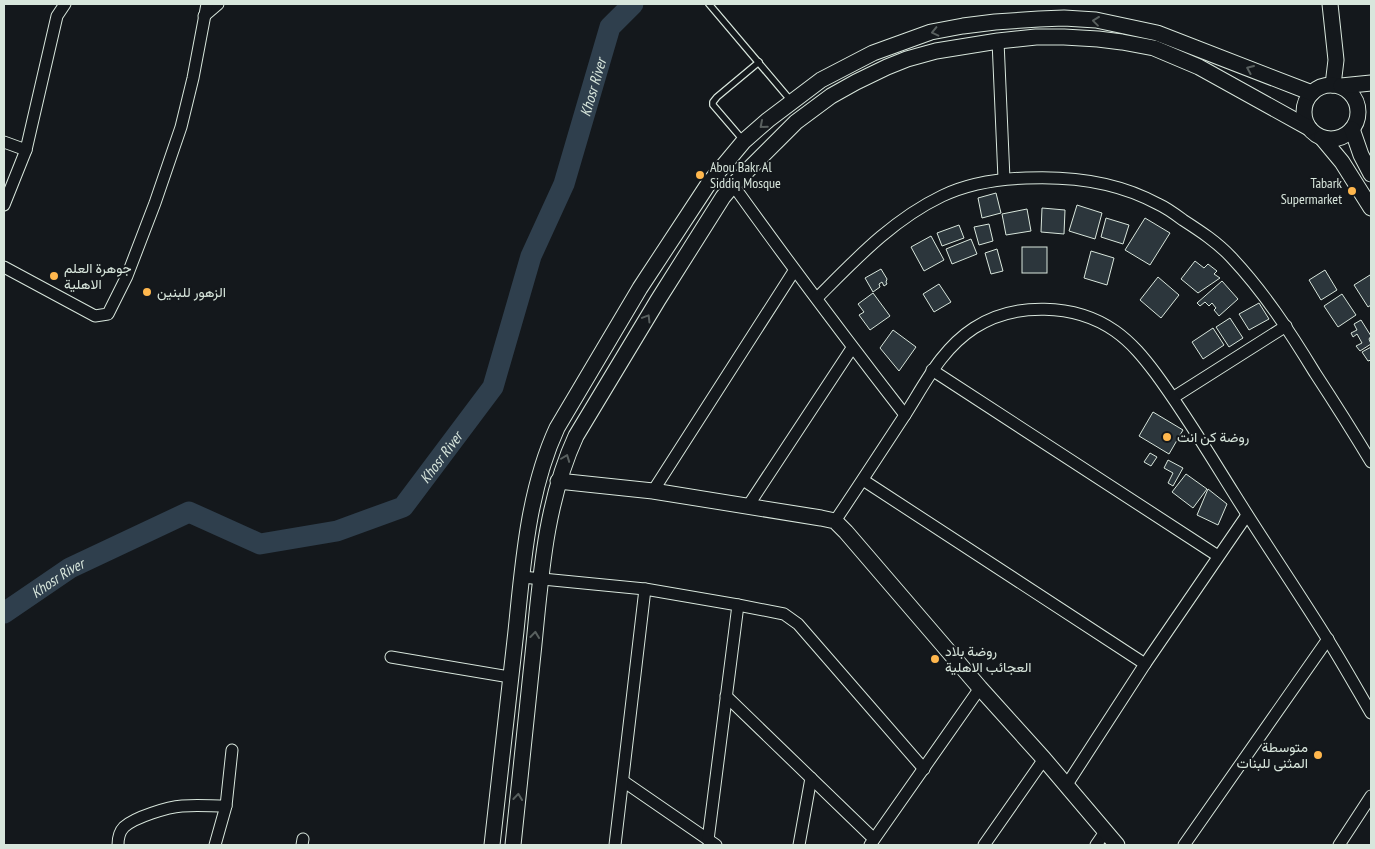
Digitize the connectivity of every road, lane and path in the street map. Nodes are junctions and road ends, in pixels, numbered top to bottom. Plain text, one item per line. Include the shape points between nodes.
1 (53, 4) edge
2 (65, 4) edge
3 (207, 4) edge
4 (218, 4) edge
5 (709, 4) edge
6 (1330, 4) edge
7 (57, 16) junction
8 (204, 16) junction
9 (998, 41) junction
10 (758, 62) junction
11 (1276, 80) junction
12 (1371, 83) edge
13 (1337, 86) junction
14 (1312, 93) junction
15 (792, 102) junction
16 (1266, 104) junction
17 (1371, 111) edge
18 (1355, 124) junction
19 (1309, 128) junction
20 (1322, 138) junction
21 (744, 141) junction
22 (4, 142) edge
23 (26, 150) junction
24 (1371, 174) edge
25 (1004, 179) junction
26 (733, 185) junction
27 (4, 205) edge
28 (1371, 208) edge
29 (4, 267) edge
30 (794, 271) junction
31 (640, 288) junction
32 (817, 298) junction
33 (658, 300) junction
34 (1286, 326) junction
35 (852, 348) junction
36 (932, 370) junction
37 (1174, 397) junction
38 (905, 415) junction
39 (1371, 462) edge
40 (863, 480) junction
41 (558, 481) junction
42 (653, 491) junction
43 (748, 506) junction
44 (1247, 515) junction
45 (835, 521) junction
46 (1218, 556) junction
47 (522, 577) junction
48 (541, 578) junction
49 (645, 589) junction
50 (738, 604) junction
51 (1328, 640) junction
52 (391, 657) dead end
53 (1145, 664) junction
54 (510, 677) junction
55 (980, 688) junction
56 (726, 696) junction
57 (1371, 713) edge
58 (232, 750) dead end
59 (1044, 759) junction
60 (924, 769) junction
61 (811, 778) junction
62 (623, 781) junction
63 (1066, 786) junction
64 (1371, 796) edge
65 (226, 806) junction
66 (1105, 832) junction
67 (712, 842) edge
68 (872, 842) edge
69 (116, 843) edge
70 (216, 845) edge
71 (492, 845) edge
72 (513, 845) edge
73 (615, 845) edge
74 (799, 845) edge
75 (984, 845) edge
76 (1096, 845) edge
77 (1117, 845) edge
78 (1184, 845) edge
79 (1339, 845) edge

1 - 7 street
2 - 7 street
3 - 8 street
4 - 8 street
5 - 10 lane
6 - 13 street
7 - 23 street
8 - 29 street via 181,127 127,276 108,314 95,316
9 - 16 street via 1064,37 1154,48 1198,67
9 - 25 street
9 - 26 street via 907,59 856,82 796,122
10 - 15 lane
10 - 21 lane via 713,102
11 - 14 street
11 -> 15 street via 1158,33 1096,20 1039,18 931,32 873,52 828,76
11 - 16 street via 1278,97
12 - 13 street
13 - 14 street via 1326,86
13 - 18 street via 1353,97 1357,104
14 - 19 street via 1305,106
15 -> 21 street
16 - 19 street
17 - 18 street
18 - 20 street via 1339,138
18 - 24 street via 1361,156
19 - 20 street
20 - 28 street via 1348,170
21 - 31 street via 709,183
22 - 23 street
23 - 27 street
25 - 32 street via 968,186 911,213 874,241
25 - 34 street via 1046,177 1093,181 1158,203 1205,234 1229,256
26 - 30 street
26 - 33 street
30 - 32 street
30 - 42 street
31 - 33 street
31 - 47 street via 548,449 534,498
32 - 35 street
41 -> 33 street via 576,436
34 - 37 street
34 - 39 street
35 - 38 street
35 - 43 street
36 - 37 street via 951,346 974,328 1001,315 1030,309 1059,310 1088,317 1114,330 1137,349
36 - 38 street
36 - 46 street
37 - 44 street
38 - 40 street
40 - 45 street
40 - 53 street
41 - 42 street
41 - 48 street
42 - 43 street
43 - 45 street
44 - 46 street
44 - 51 street
45 - 55 street
46 - 53 street
47 - 48 street
47 - 54 street
48 - 49 street
72 -> 48 street
49 - 50 street
49 - 62 street
50 - 56 street
50 - 60 street via 784,614 798,624
51 - 57 street
51 - 78 street
52 - 54 street
53 - 63 street
54 - 71 street
55 - 59 street
55 - 60 street
56 - 61 street
56 - 67 street
58 - 65 street
59 - 63 street
59 - 75 street
60 - 68 street
61 - 68 street
61 - 74 street
62 - 67 street
62 - 73 street
63 - 66 street
64 - 79 street
65 - 69 street via 165,809 128,824
65 - 70 street
66 - 76 street
66 - 77 street

